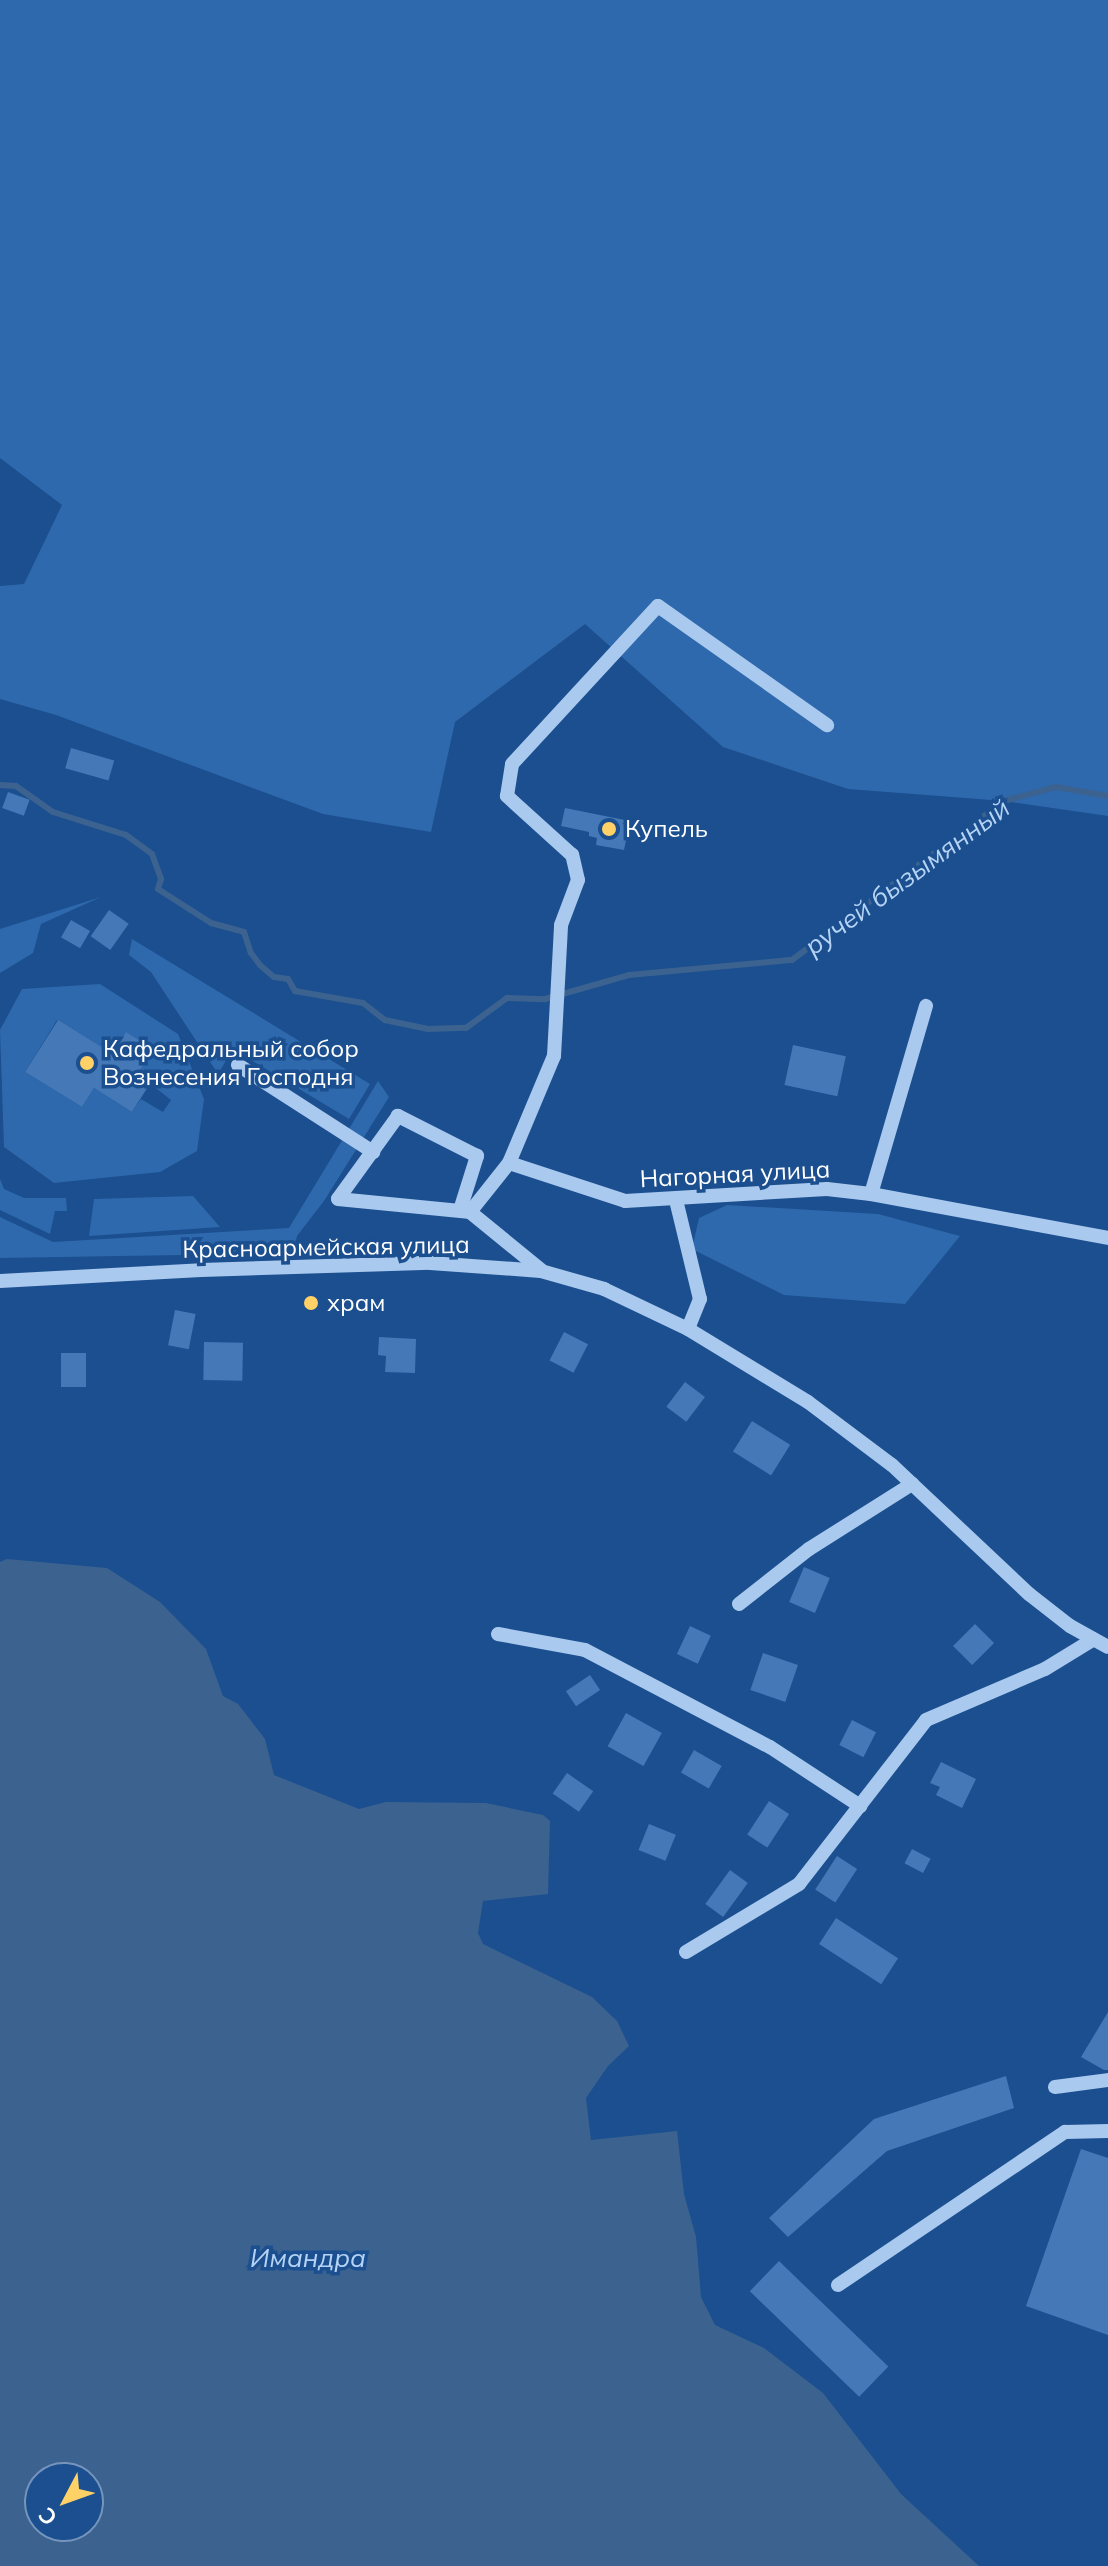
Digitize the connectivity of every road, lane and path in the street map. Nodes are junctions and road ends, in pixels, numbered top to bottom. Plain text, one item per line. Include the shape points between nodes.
1 (827, 725) dead end
2 (926, 1006) dead end
3 (238, 1065) dead end
4 (373, 1152) junction
5 (509, 1163) junction
6 (871, 1194) junction
7 (676, 1200) junction
8 (465, 1211) junction
9 (1108, 1238) edge
10 (541, 1271) junction
11 (0, 1281) edge
12 (688, 1329) junction
13 (912, 1484) junction
14 (739, 1604) dead end
15 (498, 1634) dead end
16 (1094, 1639) junction
17 (1108, 1647) edge
18 (860, 1806) junction
19 (686, 1952) dead end
20 (1108, 2080) edge
21 (1055, 2087) dead end
22 (1108, 2131) edge
23 (838, 2285) dead end

1 - 5 street via 658,606 512,764 507,796 572,855 578,880 561,925 554,1056
2 - 6 street
3 - 4 street
4 - 8 street via 338,1199
4 - 8 street via 398,1116 477,1156
5 - 7 street, Нагорная улица via 625,1201
5 - 8 street
6 - 7 street, Нагорная улица via 827,1189
6 - 9 street, Нагорная улица
7 - 12 street via 700,1299
8 - 10 street
10 - 11 street, Красноармейская улица via 430,1263
10 - 12 street, Красноармейская улица via 604,1289
12 - 13 street, Красноармейская улица via 808,1402
13 - 14 street via 809,1549
13 - 16 street, Красноармейская улица via 1029,1594
15 - 18 street via 585,1650 770,1747
16 - 17 street, Красноармейская улица
16 - 18 street via 1045,1669 926,1720
18 - 19 street via 799,1884
20 - 21 street
22 - 23 street via 1065,2132

